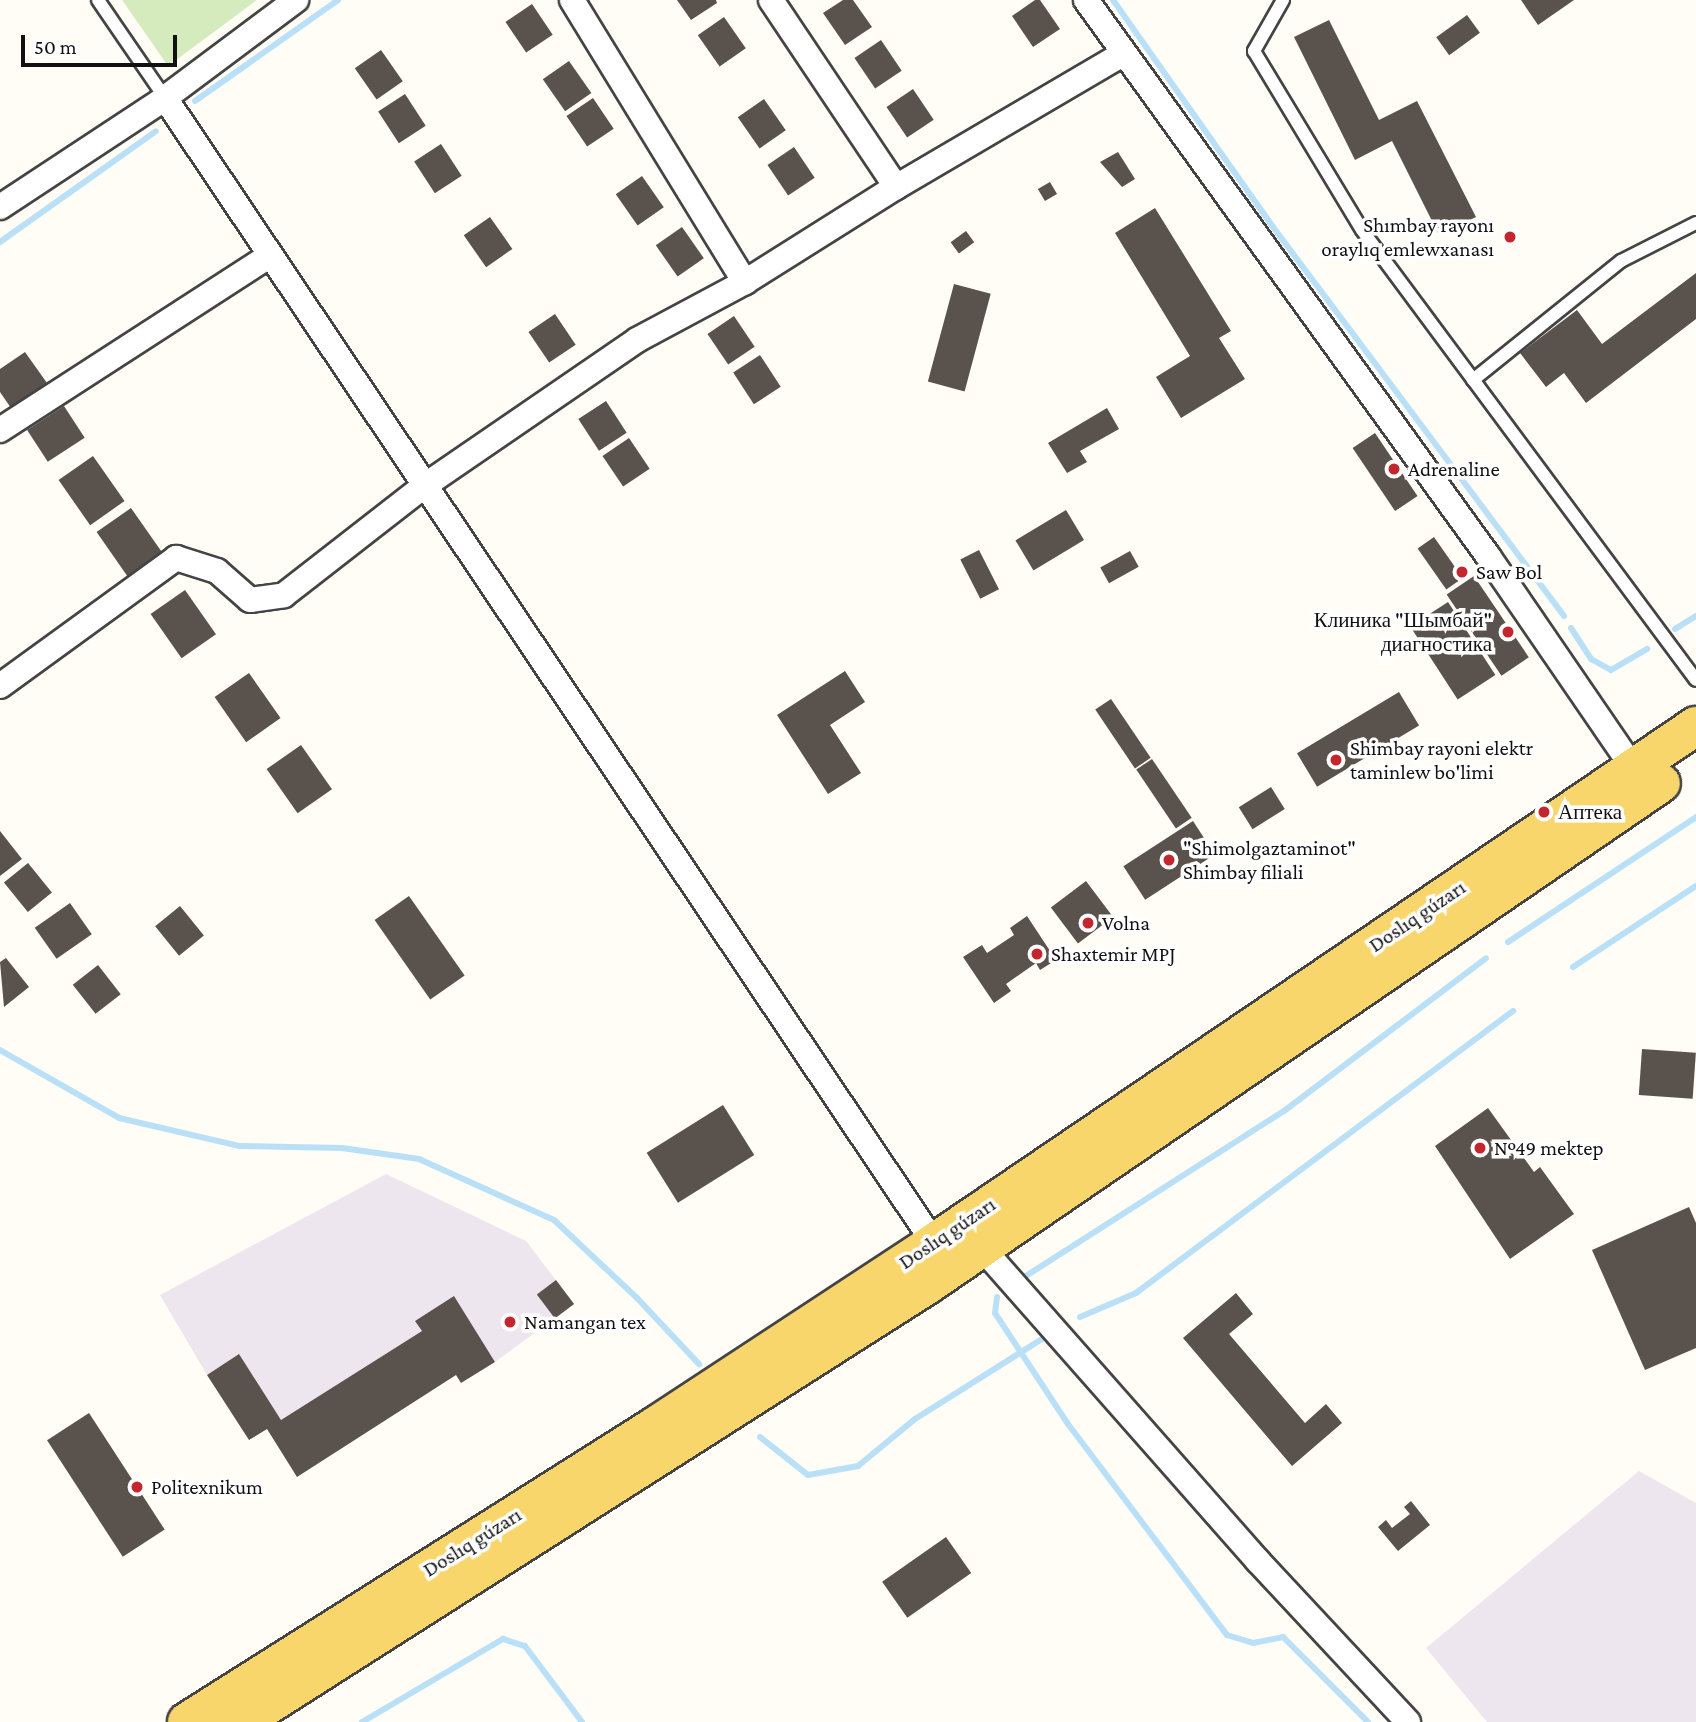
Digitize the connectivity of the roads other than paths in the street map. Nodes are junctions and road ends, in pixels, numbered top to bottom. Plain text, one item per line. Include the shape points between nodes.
1 (99, 0) edge
2 (296, 0) edge
3 (572, 0) edge
4 (771, 0) edge
5 (1086, 0) edge
6 (1283, 0) edge
7 (1123, 54) junction
8 (165, 98) junction
9 (896, 187) junction
10 (0, 207) edge
11 (1696, 223) edge
12 (267, 257) junction
13 (744, 282) junction
14 (1473, 380) junction
15 (0, 430) edge
16 (424, 486) junction
17 (1696, 680) edge
18 (0, 686) edge
19 (1696, 726) edge
20 (1696, 758) edge
21 (1634, 769) junction
22 (934, 1242) junction
23 (982, 1248) junction
24 (187, 1722) edge
25 (242, 1722) edge
26 (1408, 1722) edge

1 - 8 lane
2 - 8 street
3 - 13 street
4 - 9 street
5 - 7 street
6 - 14 lane via 1254,51 1362,230
7 - 9 street
7 - 21 street via 1488,556
8 - 10 street
8 - 12 street
9 - 13 street
11 - 14 lane via 1621,261
12 - 15 street
12 - 16 street
13 - 16 street via 638,340
14 - 17 lane
16 - 18 street via 284,595 250,600 217,571 176,558
16 - 22 street
19 - 21 main road, Doslıq gúzarı
20 - 23 main road, Doslıq gúzarı
21 - 22 main road, Doslıq gúzarı
22 - 24 main road, Doslıq gúzarı via 657,1425
23 - 25 main road, Doslıq gúzarı via 606,1493
23 - 26 street via 1258,1561

